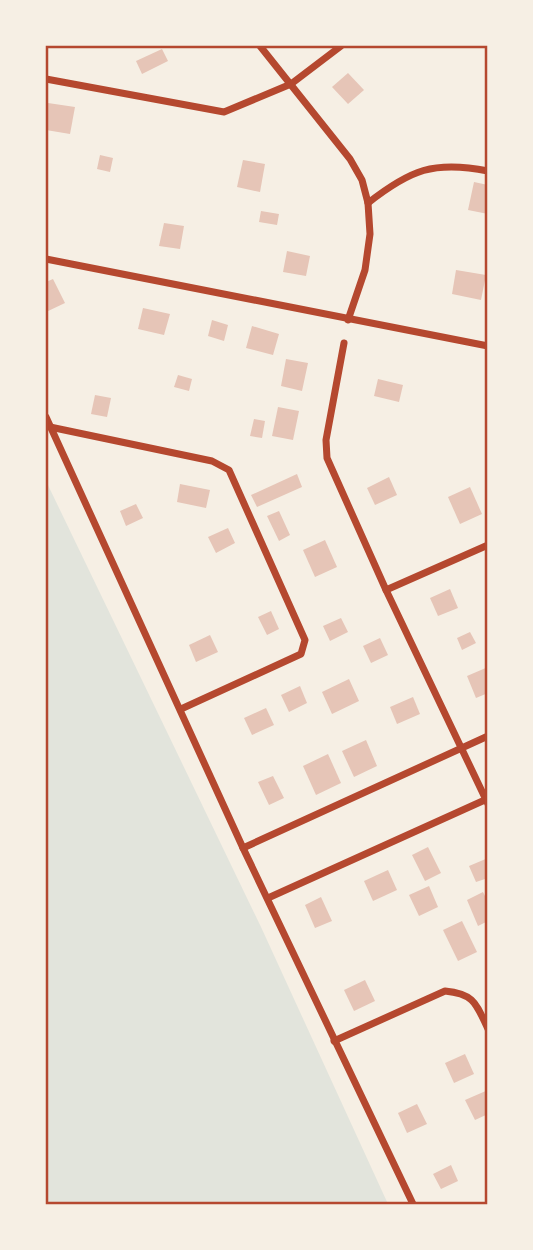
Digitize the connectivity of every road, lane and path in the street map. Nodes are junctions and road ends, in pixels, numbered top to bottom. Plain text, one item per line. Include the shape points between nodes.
1 (260, 46) edge
2 (341, 46) edge
3 (46, 79) edge
4 (291, 85) junction
5 (488, 171) edge
6 (368, 203) junction
7 (46, 259) edge
8 (348, 320) junction
9 (344, 343) dead end
10 (488, 346) edge
11 (46, 417) edge
12 (50, 427) junction
13 (488, 545) edge
14 (386, 590) junction
15 (181, 709) junction
16 (488, 736) edge
17 (461, 748) junction
18 (487, 801) edge
19 (243, 848) junction
20 (268, 898) junction
21 (488, 1030) edge
22 (334, 1041) junction
23 (413, 1205) edge

1 - 4 street
2 - 4 street
3 - 4 street via 224,112
4 - 6 street via 350,159
5 - 6 street via 464,166 416,171
6 - 8 street via 365,270
7 - 8 street
8 - 10 street
9 - 14 street via 326,440 327,458
11 - 12 street
12 - 15 street
12 - 15 street via 212,461 229,470 305,640 301,654
13 - 14 street
14 - 17 street
15 - 19 street
16 - 17 street
17 - 18 street
17 - 19 street
18 - 20 street
19 - 20 street
20 - 22 street
21 - 22 street via 476,1005 464,993 445,991
22 - 23 street

